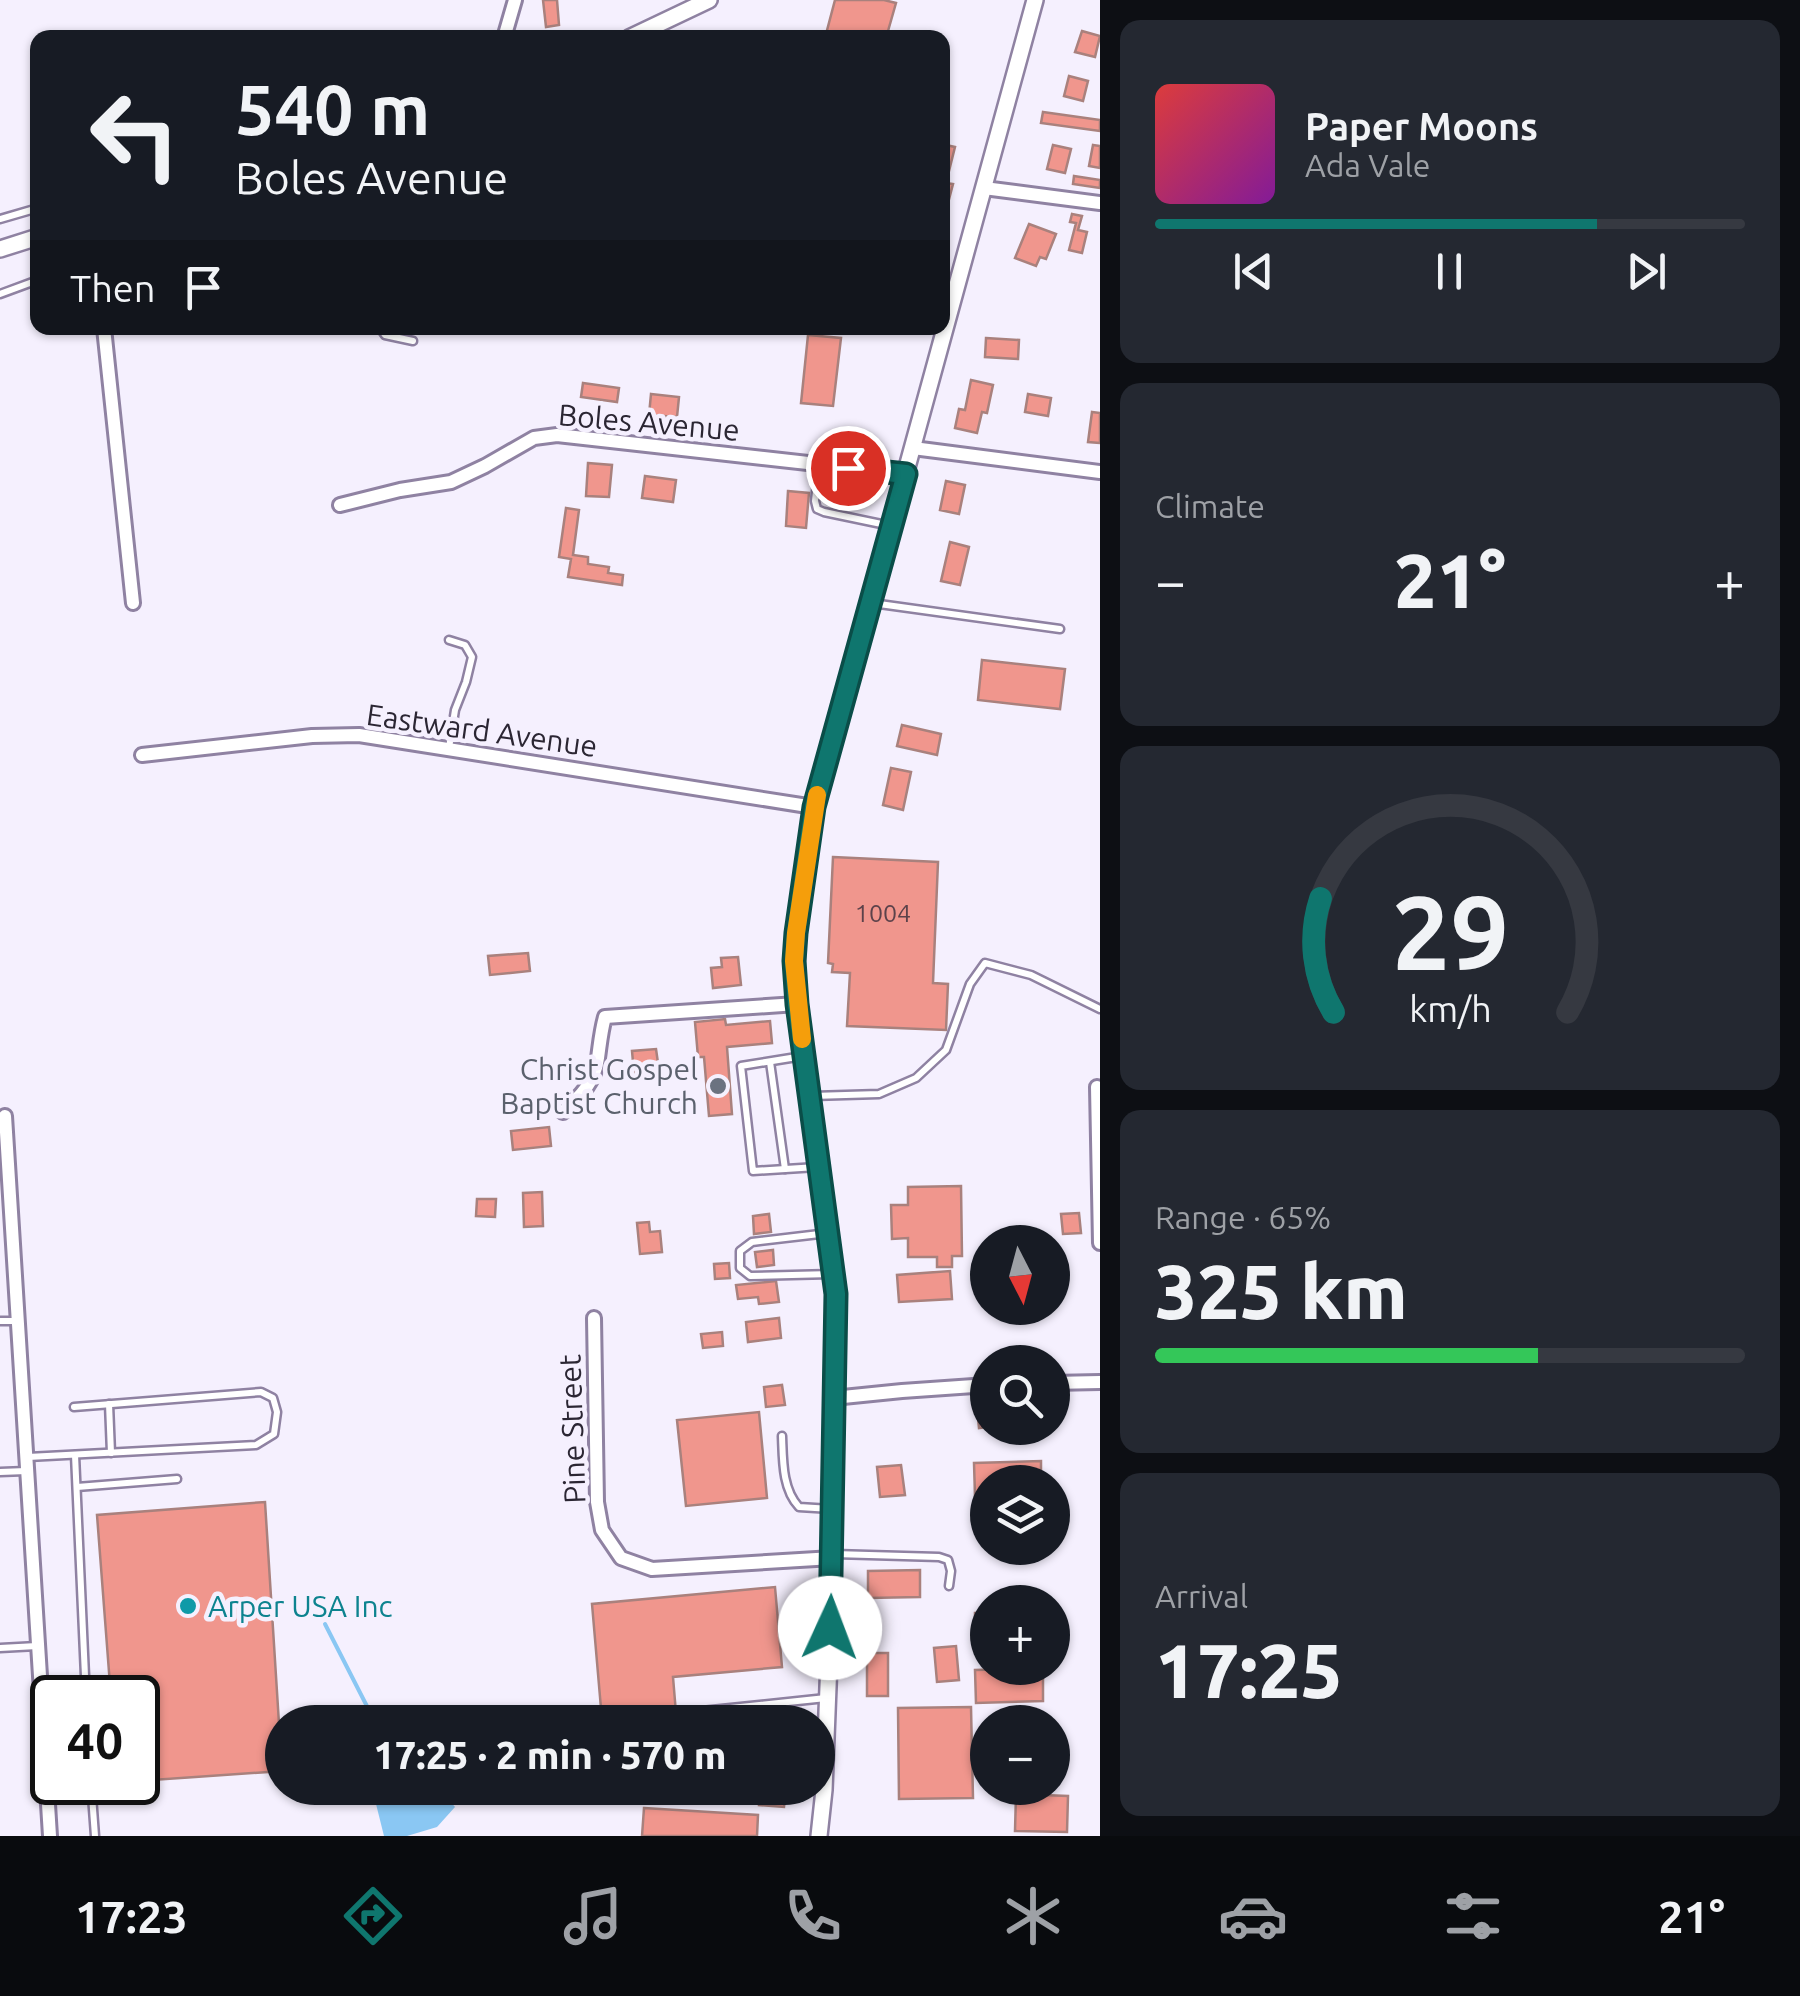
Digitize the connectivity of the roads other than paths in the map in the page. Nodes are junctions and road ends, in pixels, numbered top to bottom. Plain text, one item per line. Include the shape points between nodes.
1 (515, 0) edge
2 (709, 0) edge
3 (1035, 0) edge
4 (506, 30) edge
5 (646, 30) edge
6 (984, 188) junction
7 (1100, 204) edge
8 (30, 210) edge
9 (0, 219) edge
10 (30, 240) edge
11 (0, 249) edge
12 (30, 283) edge
13 (0, 294) edge
14 (950, 313) edge
15 (105, 335) edge
16 (386, 335) edge
17 (944, 335) edge
18 (412, 340) dead end
19 (913, 448) junction
20 (819, 464) junction
21 (1100, 472) edge
22 (906, 474) junction
23 (340, 504) dead end
24 (892, 526) junction
25 (871, 602) junction
26 (133, 603) dead end
27 (1060, 628) dead end
28 (450, 640) dead end
29 (449, 749) junction
30 (142, 755) dead end
31 (814, 807) junction
32 (797, 1004) junction
33 (1100, 1009) edge
34 (804, 1056) junction
35 (770, 1062) junction
36 (1099, 1083) edge
37 (810, 1096) junction
38 (563, 1112) dead end
39 (5, 1116) dead end
40 (4, 1151) edge
41 (820, 1167) junction
42 (785, 1170) junction
43 (829, 1232) junction
44 (1100, 1243) edge
45 (834, 1274) junction
46 (594, 1318) dead end
47 (0, 1322) edge
48 (18, 1322) junction
49 (1100, 1382) edge
50 (1070, 1383) edge
51 (970, 1386) edge
52 (833, 1398) junction
53 (109, 1404) junction
54 (74, 1407) dead end
55 (782, 1436) dead end
56 (111, 1453) junction
57 (75, 1455) junction
58 (27, 1464) junction
59 (0, 1472) edge
60 (177, 1479) dead end
61 (76, 1487) junction
62 (832, 1509) junction
63 (832, 1556) junction
64 (949, 1586) dead end
65 (38, 1646) junction
66 (0, 1648) edge
67 (85, 1675) edge
68 (827, 1698) junction
69 (760, 1705) edge
70 (93, 1805) edge
71 (50, 1836) edge
72 (95, 1836) edge
73 (819, 1836) edge

1 - 4 street
2 - 5 street
3 - 6 street
6 - 7 street
6 - 14 street
8 - 9 lane
10 - 11 street
12 - 13 lane
15 - 26 street
16 - 18 lane
17 - 19 street
19 - 21 street
19 - 22 street
20 - 22 street, Boles Avenue
20 - 23 street, Boles Avenue via 557,434 534,438 451,482
20 - 24 lane via 817,509
22 - 24 street
24 - 25 street
25 - 27 lane
25 - 31 street
28 - 29 lane via 465,645 472,657
29 - 30 street, Eastward Avenue via 359,735
29 - 31 street, Eastward Avenue
31 - 32 street via 796,933
32 - 34 street
32 - 38 street via 605,1018 596,1069
33 - 37 lane via 1031,975 985,963 970,984 946,1050 916,1078 879,1094
34 - 35 lane
34 - 37 street
35 - 42 lane
35 - 42 lane via 741,1066 754,1171
36 - 44 street
37 - 41 street
39 - 40 street
40 - 48 street
41 - 42 lane
41 - 43 street
43 - 45 street
43 - 45 lane via 752,1242 740,1250 740,1268 750,1276
45 - 52 street
46 - 63 street, Pine Street via 596,1502 602,1530 620,1558 652,1569
47 - 48 lane
48 - 58 street
49 - 50 street
51 - 52 street
52 - 62 street
53 - 54 lane
53 - 56 lane
53 - 56 lane via 261,1392 273,1398 277,1412 274,1434 256,1444
55 - 62 lane via 790,1498 799,1507
56 - 57 lane
57 - 58 lane
57 - 61 lane
58 - 59 lane
58 - 65 street
60 - 61 lane
61 - 67 lane
62 - 63 street
63 - 64 lane via 939,1557 952,1570
63 - 68 street
65 - 66 lane
65 - 71 street
68 - 69 lane
68 - 73 street
70 - 72 lane

